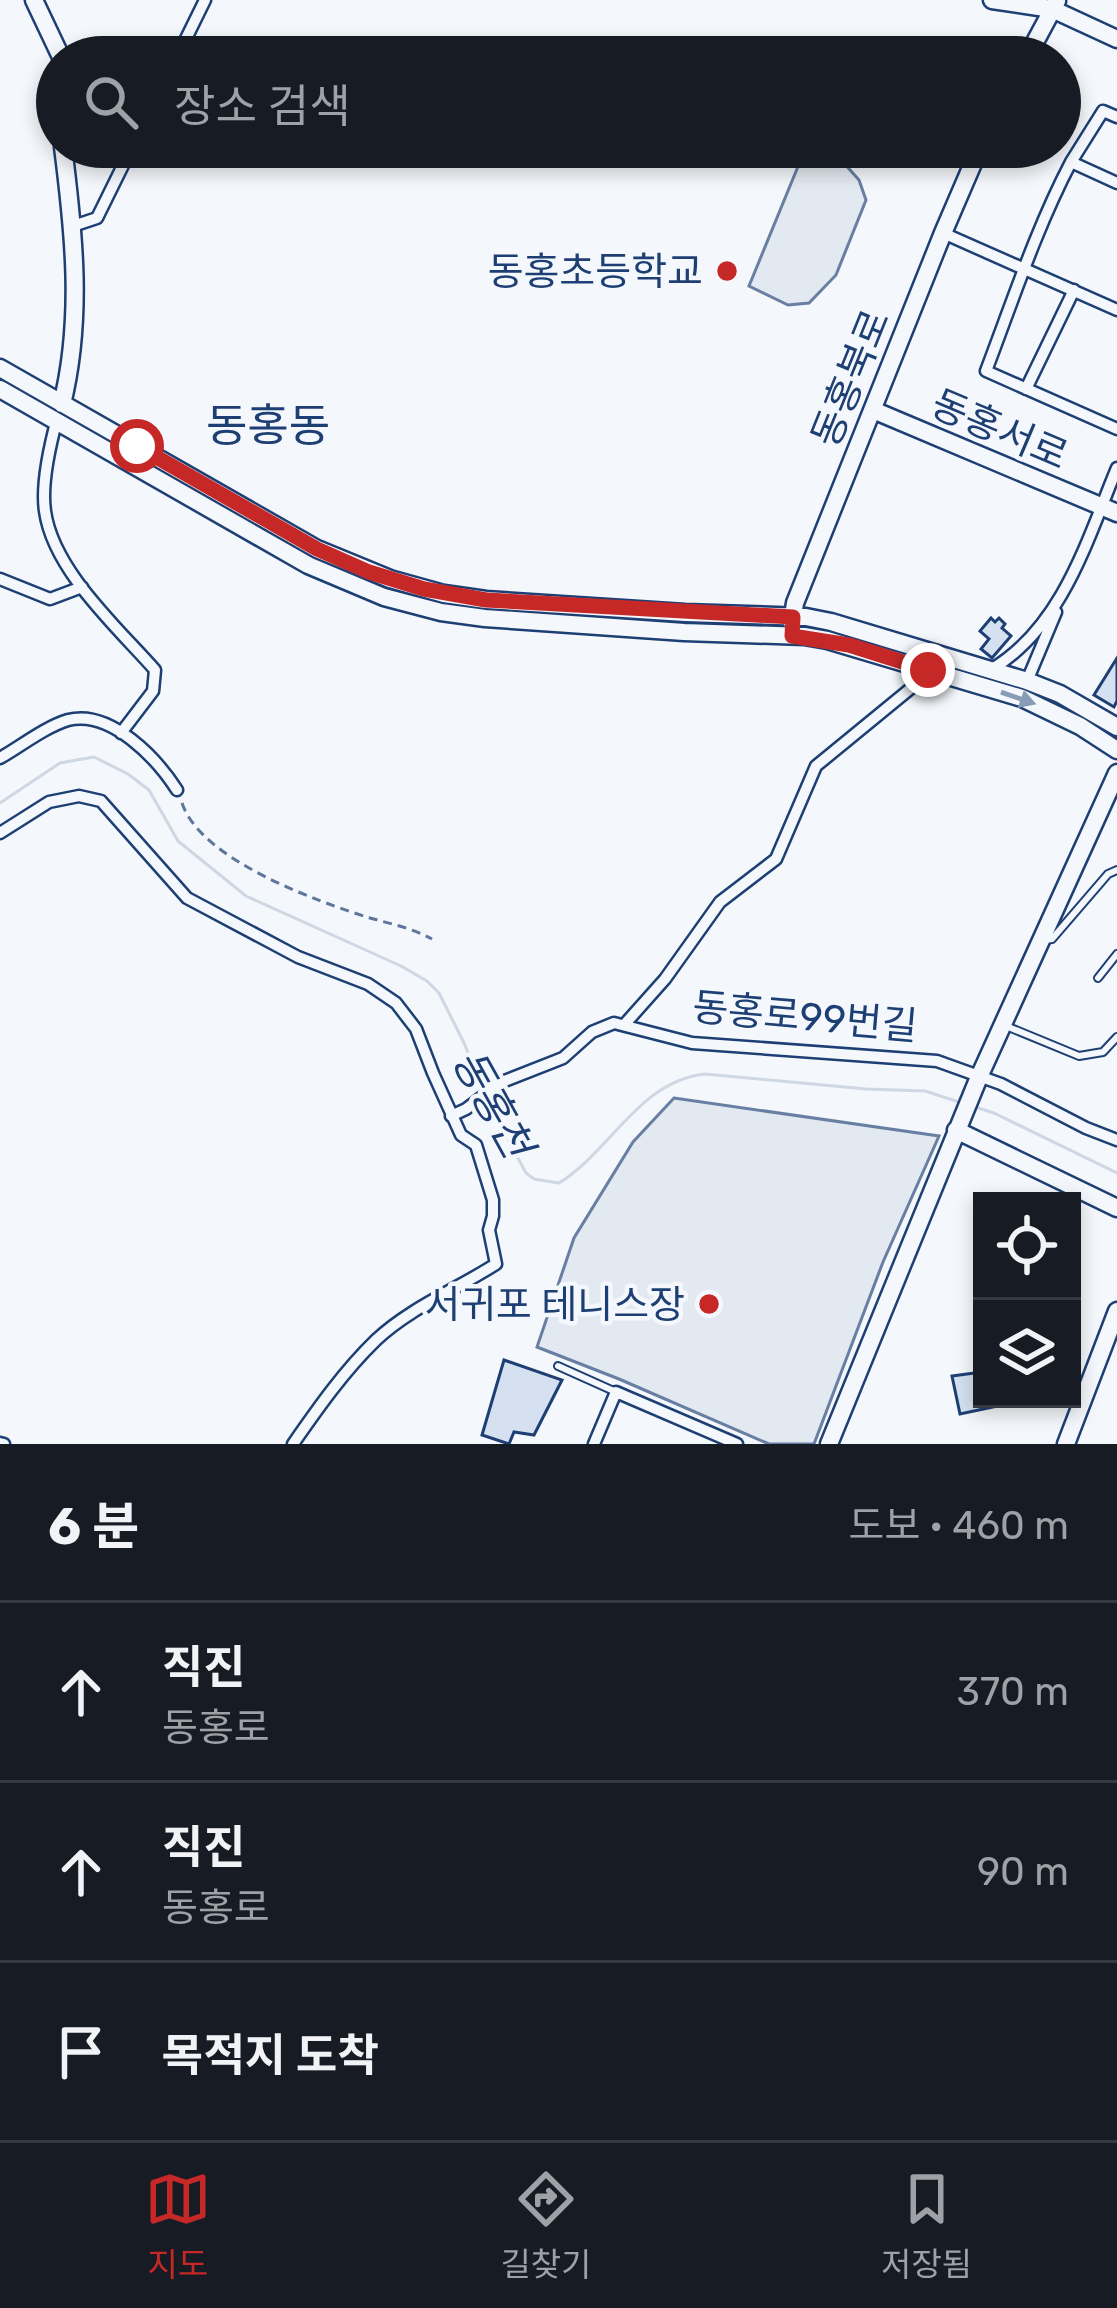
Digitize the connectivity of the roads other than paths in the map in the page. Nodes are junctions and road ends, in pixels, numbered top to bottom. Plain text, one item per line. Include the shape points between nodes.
1 (34, 0) edge
2 (205, 0) edge
3 (992, 0) edge
4 (1054, 4) edge
5 (51, 36) edge
6 (187, 36) edge
7 (1038, 36) edge
8 (1117, 40) edge
9 (1117, 117) edge
10 (1081, 146) edge
11 (1081, 167) edge
12 (66, 168) edge
13 (122, 168) edge
14 (971, 168) edge
15 (1068, 168) edge
16 (1117, 183) edge
17 (73, 226) junction
18 (943, 232) junction
19 (1025, 270) junction
20 (1074, 290) junction
21 (1117, 310) edge
22 (0, 368) edge
23 (0, 389) edge
24 (1026, 389) junction
25 (873, 410) junction
26 (59, 413) junction
27 (1117, 429) edge
28 (1117, 468) edge
29 (1109, 510) edge
30 (0, 579) edge
31 (82, 587) junction
32 (1062, 598) junction
33 (792, 627) junction
34 (992, 669) junction
35 (928, 670) junction
36 (1027, 681) junction
37 (1117, 727) edge
38 (121, 733) junction
39 (1117, 750) edge
40 (0, 758) edge
41 (1117, 773) edge
42 (178, 790) road end
43 (0, 833) edge
44 (1117, 870) edge
45 (1041, 940) junction
46 (1117, 954) edge
47 (1098, 978) dead end
48 (1003, 1024) junction
49 (624, 1025) junction
50 (1117, 1037) edge
51 (977, 1082) junction
52 (451, 1116) junction
53 (958, 1125) junction
54 (1117, 1140) edge
55 (1117, 1208) edge
56 (1117, 1311) edge
57 (557, 1366) dead end
58 (616, 1392) junction
59 (293, 1444) edge
60 (594, 1444) edge
61 (737, 1444) edge
62 (829, 1444) edge
63 (1066, 1444) edge

1 - 5 street
2 - 6 street
3 - 4 street
4 - 7 street
4 - 8 street
9 - 10 street via 1103,111
11 - 16 street
12 - 17 street
13 - 17 street via 98,218
14 - 18 street, 동홍북로
15 - 19 street
17 - 26 street via 75,325
18 - 19 street
18 - 25 street, 동홍북로
19 - 20 street
19 - 24 street via 986,371
20 - 21 street
20 - 24 street
22 - 26 street
23 - 26 street
24 - 27 street
25 - 29 street, 동홍서로
25 - 33 street, 동홍북로
26 - 31 street via 44,509
26 - 33 street via 308,565 419,608 484,618
28 - 29 street, 동홍서로
29 - 32 street
30 - 31 street via 50,599
31 - 38 street via 155,670 153,691
32 - 34 street
32 - 36 street
33 - 34 street via 854,627
33 - 35 street
34 - 36 street
35 -> 39 street via 1036,704
35 - 49 street via 816,766 776,859 720,902
36 - 37 street
38 - 40 street via 84,718 65,721
38 - 42 street
41 - 45 street
43 - 52 street via 49,802 101,801 199,907 384,993 416,1029
44 - 45 lane via 1052,940
45 - 48 street
46 - 47 lane
48 - 50 lane via 1078,1056 1103,1052
48 - 51 street
49 - 51 street, 동홍로99번길 via 692,1043 937,1061
49 - 52 street via 592,1032 563,1058 502,1082
51 - 53 street
51 - 54 street, 동홍로99번길 via 1001,1084
52 - 59 street via 476,1145 488,1178 496,1264 377,1339
53 - 55 street
53 - 62 street
56 - 63 street
57 - 58 lane
58 - 60 street
58 - 61 street

